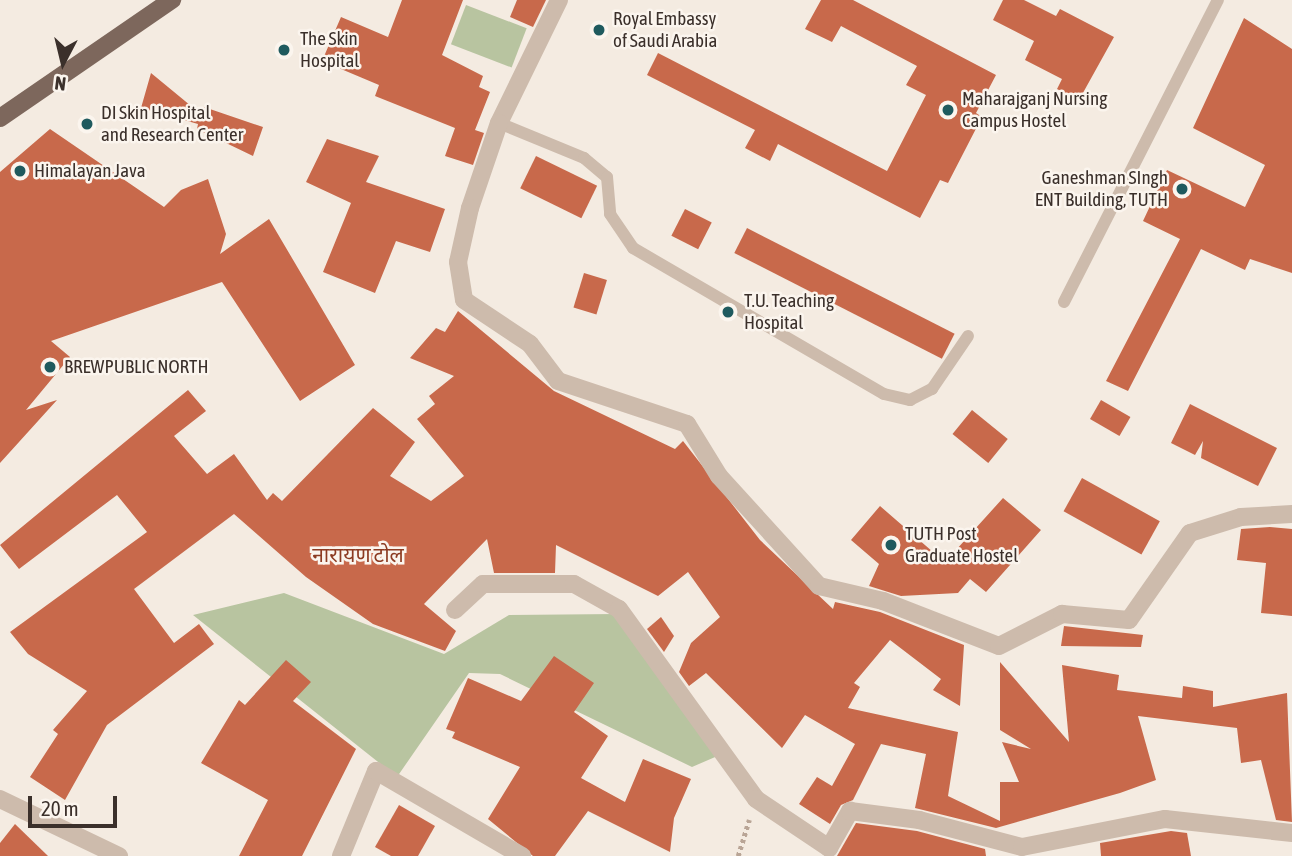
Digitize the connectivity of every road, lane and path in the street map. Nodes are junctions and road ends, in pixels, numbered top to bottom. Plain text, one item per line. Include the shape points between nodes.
1 (172, 0) edge
2 (559, 0) edge
3 (1218, 0) edge
4 (0, 118) edge
5 (499, 123) junction
6 (1064, 302) dead end
7 (968, 336) dead end
8 (1292, 514) edge
9 (455, 610) dead end
10 (0, 799) edge
11 (756, 799) junction
12 (1292, 833) edge
13 (119, 856) edge
14 (341, 856) edge
15 (522, 856) edge
16 (738, 856) edge

1 - 4 main road
2 - 5 street
3 - 6 lane
5 - 7 lane via 584,158 607,177 610,214 633,248 884,394 910,400 932,389
5 - 8 street via 458,262 464,300 530,344 558,381 687,424 719,476 819,586 883,601 999,646 1062,614 1129,620 1190,533 1241,517
9 - 11 street via 483,584 573,584 620,609
10 - 13 street
11 - 12 street via 829,848 850,811 919,820 1022,847 1165,819
11 - 16 path
14 - 15 street via 376,771

